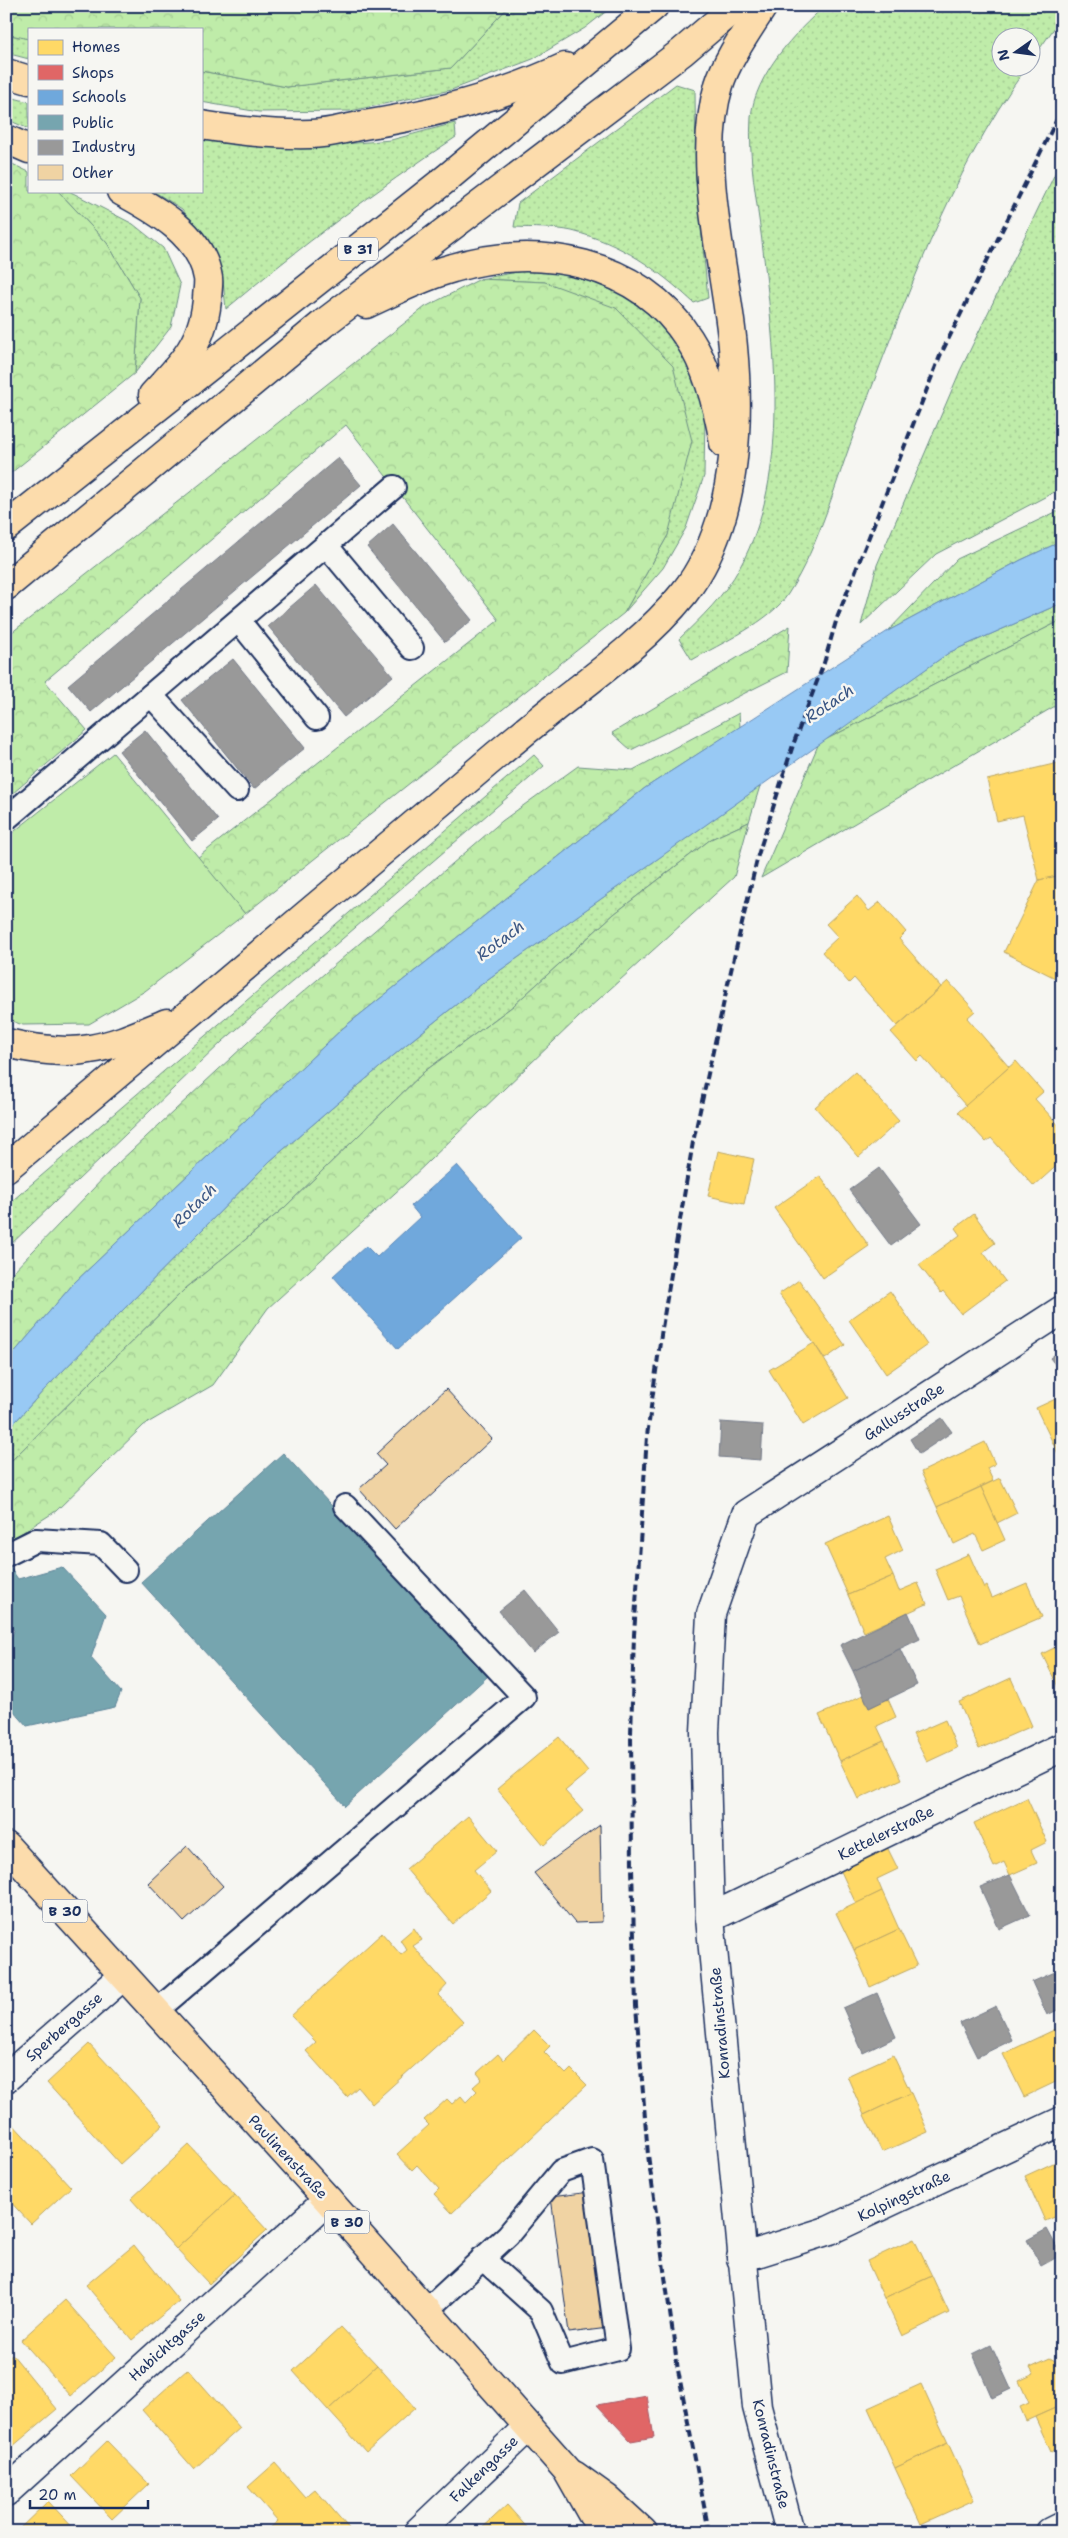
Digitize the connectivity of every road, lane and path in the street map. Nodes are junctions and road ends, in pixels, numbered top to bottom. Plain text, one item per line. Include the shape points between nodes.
1 (654, 6) edge
2 (736, 6) edge
3 (763, 6) edge
4 (598, 52) junction
5 (6, 73) edge
6 (28, 80) edge
7 (202, 124) edge
8 (6, 140) edge
9 (28, 149) edge
10 (123, 192) edge
11 (324, 323) junction
12 (114, 441) junction
13 (730, 475) junction
14 (394, 487) dead end
15 (6, 527) edge
16 (326, 545) junction
17 (6, 586) edge
18 (239, 621) junction
19 (412, 648) dead end
20 (151, 695) junction
21 (318, 718) dead end
22 (237, 790) dead end
23 (6, 819) edge
24 (187, 1015) junction
25 (6, 1043) edge
26 (6, 1168) edge
27 (1062, 1310) edge
28 (345, 1506) dead end
29 (746, 1514) joint
30 (6, 1554) edge
31 (126, 1570) dead end
32 (1062, 1747) edge
33 (6, 1846) edge
34 (710, 1918) junction
35 (123, 1976) junction
36 (155, 2012) junction
37 (6, 2078) edge
38 (1062, 2121) edge
39 (328, 2200) junction
40 (482, 2258) junction
41 (741, 2258) junction
42 (426, 2311) junction
43 (528, 2427) junction
44 (567, 2470) junction
45 (6, 2492) edge
46 (1062, 2526) edge
47 (418, 2532) edge
48 (605, 2532) edge
49 (643, 2532) edge
50 (790, 2532) edge
51 (1050, 2532) edge

1 - 4 main road, B 31
2 - 11 main road, B 31 via 682,52
3 - 13 main road via 719,84 712,132 712,189 733,354 736,406
4 - 7 main road via 530,84 467,104 402,119 313,134 240,131
4 - 12 main road, B 31 via 447,178
5 - 6 main road
8 - 9 main road
10 - 12 main road via 178,227 199,253 208,278 206,310 200,333 186,357
11 - 13 main road via 454,267 500,258 547,257 591,266 625,279 658,301 689,339 710,386 720,419
11 - 17 main road, B 31
12 - 15 main road, B 31
13 - 24 main road via 723,510 708,554 684,593 640,638
14 - 16 lane
16 - 18 lane
16 - 19 lane
18 - 20 lane
18 - 21 lane
20 - 22 lane
20 - 23 lane
24 - 25 main road via 120,1041 89,1049 34,1050
24 - 26 main road
27 - 29 street, Gallusstraße
28 - 36 lane via 524,1697
29 - 34 street, Konradinstraße via 711,1614 705,1732
30 - 31 lane via 36,1540 101,1544
32 - 34 street, Kettelerstraße
33 - 35 main road, Paulinenstraße / B 30
34 - 41 street, Konradinstraße
35 - 36 main road, Paulinenstraße / B 30
35 - 37 street, Sperbergasse
36 - 39 main road, Paulinenstraße / B 30
38 - 41 street, Kolpingstraße via 830,2230
39 - 42 main road, Paulinenstraße / B 30
39 - 45 street, Habichtgasse
40 - 40 lane via 508,2235 561,2171 592,2160 618,2349 563,2363 541,2311
40 - 42 lane
41 - 50 street, Konradinstraße via 757,2407
42 - 43 main road, Paulinenstraße / B 30
43 - 44 main road, Paulinenstraße / B 30
43 - 47 street, Falkengasse
44 - 48 main road, Paulinenstraße / B 30
44 - 49 main road, Paulinenstraße / B 30 via 606,2498
46 - 51 street

